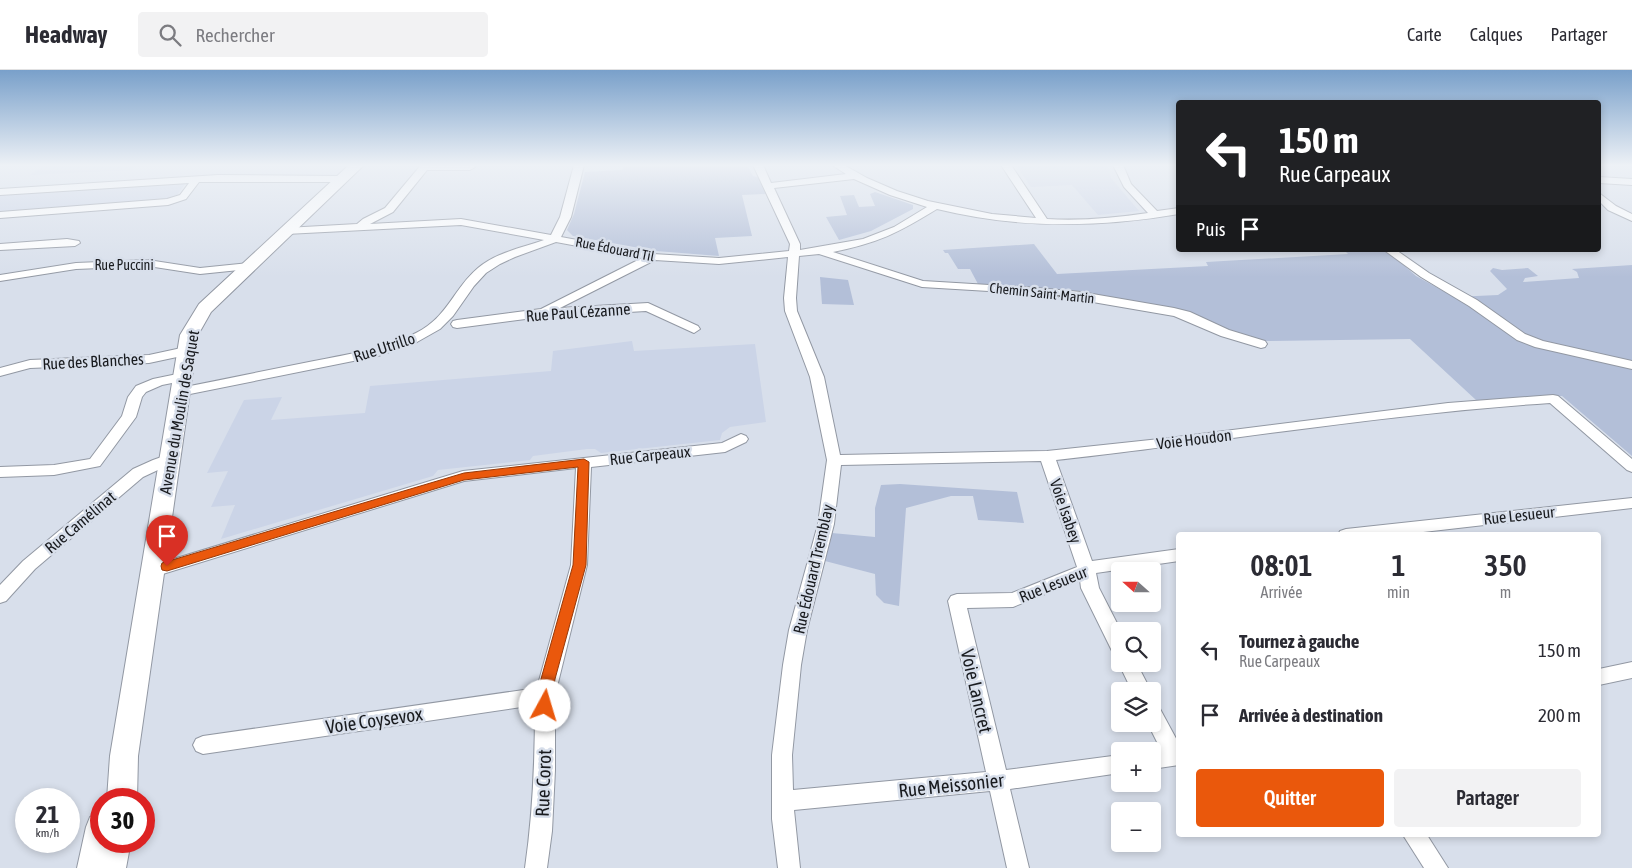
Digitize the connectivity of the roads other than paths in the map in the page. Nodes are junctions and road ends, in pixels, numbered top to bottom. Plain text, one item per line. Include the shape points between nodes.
1 (165, 202) edge
2 (316, 202) edge
3 (395, 202) edge
4 (569, 202) edge
5 (775, 202) edge
6 (921, 202) edge
7 (1031, 202) edge
8 (1143, 202) edge
9 (1606, 202) edge
10 (935, 206) junction
11 (1601, 208) edge
12 (1612, 208) junction
13 (1601, 209) edge
14 (1176, 212) edge
15 (0, 214) edge
16 (1155, 215) junction
17 (1632, 218) edge
18 (1044, 222) junction
19 (1632, 226) edge
20 (360, 227) junction
21 (286, 231) junction
22 (555, 238) junction
23 (74, 244) dead end
24 (0, 247) edge
25 (821, 251) junction
26 (1393, 252) edge
27 (795, 254) junction
28 (653, 257) junction
29 (249, 266) junction
30 (0, 278) edge
31 (541, 313) junction
32 (457, 324) dead end
33 (694, 329) dead end
34 (1261, 344) dead end
35 (186, 351) junction
36 (1632, 365) edge
37 (0, 372) edge
38 (181, 385) junction
39 (741, 438) dead end
40 (1047, 456) junction
41 (170, 459) junction
42 (834, 460) junction
43 (584, 462) junction
44 (1632, 467) edge
45 (0, 472) edge
46 (1632, 503) edge
47 (1373, 532) edge
48 (1176, 555) edge
49 (1087, 570) junction
50 (152, 571) junction
51 (0, 596) edge
52 (957, 601) joint
53 (1111, 630) edge
54 (1632, 670) edge
55 (1601, 677) edge
56 (546, 694) junction
57 (1161, 729) edge
58 (203, 745) dead end
59 (1176, 755) edge
60 (124, 756) junction
61 (1176, 757) edge
62 (1161, 759) edge
63 (1111, 765) edge
64 (997, 781) junction
65 (112, 788) edge
66 (123, 788) edge
67 (782, 800) junction
68 (1415, 837) edge
69 (96, 853) edge
70 (113, 853) edge
71 (93, 868) edge
72 (110, 868) edge
73 (536, 868) edge
74 (789, 868) edge
75 (1018, 868) edge
76 (1437, 868) edge

1 - 15 street
2 - 21 main road, Avenue du Moulin de Saquet
3 - 20 street via 389,210
4 - 22 street via 562,228
5 - 27 street, Rue Édouard Tremblay via 795,244
6 - 10 street
7 - 18 street
8 - 16 street
9 - 12 street
10 - 18 street
10 - 25 street, Rue Édouard Til via 882,236
11 - 12 street
12 - 17 street
13 - 19 street
14 - 16 street
16 - 18 street via 1088,222
20 - 21 street, Rue Édouard Til
20 - 22 street, Rue Édouard Til via 461,222
21 - 29 main road, Avenue du Moulin de Saquet
22 - 28 street, Rue Édouard Til
22 - 38 street, Rue Utrillo via 490,264 475,276 443,320 410,342 378,352
23 - 24 street
25 - 27 street, Rue Édouard Til
25 - 34 street, Chemin Saint-Martin via 922,284 1081,296 1174,312
26 - 36 street via 1521,337
27 - 28 street, Rue Édouard Til via 719,261
27 - 42 street, Rue Édouard Tremblay via 791,311 816,377
28 - 31 street
29 - 30 street, Rue Puccini via 200,272 148,263 76,266
29 - 35 main road, Avenue du Moulin de Saquet via 205,308 189,335
31 - 32 street, Rue Paul Cézanne
31 - 33 street, Rue Paul Cézanne via 648,307
35 - 37 street, Rue des Blanches via 149,359 30,364
35 - 38 main road, Avenue du Moulin de Saquet
38 - 41 main road, Avenue du Moulin de Saquet
38 - 45 street, Rue Utrillo via 158,382 141,389 135,396 129,416 95,463 54,470
39 - 43 street, Rue Carpeaux via 725,447
40 - 42 street, Voie Houdon
40 - 44 street, Voie Houdon via 1448,407 1553,399
40 - 49 street, Voie Isabey
41 - 50 main road, Avenue du Moulin de Saquet
41 - 51 street, Rue Camélinat via 138,473 29,565
42 - 67 street, Rue Édouard Tremblay via 826,524 792,664 782,755
43 - 50 street, Rue Carpeaux via 464,476
43 - 56 street, Rue Corot via 579,565
46 - 47 street, Rue Lesueur
48 - 49 street, Rue Lesueur via 1099,565
49 - 52 street, Rue Lesueur via 1013,600
49 - 53 street, Voie Isabey via 1090,588
50 - 60 main road, Avenue du Moulin de Saquet
52 - 64 street, Voie Lancret
54 - 55 street
56 - 58 street, Voie Coysevox
56 - 73 street, Rue Corot via 545,770
57 - 59 street
60 - 65 main road, Avenue du Moulin de Saquet
60 - 66 main road, Avenue du Moulin de Saquet
61 - 62 street
63 - 64 street, Rue Meissonier
64 - 67 street, Rue Meissonier
64 - 75 street, Voie Lancret
67 - 74 street, Rue Édouard Tremblay
68 - 76 street
69 - 71 main road
70 - 72 main road

